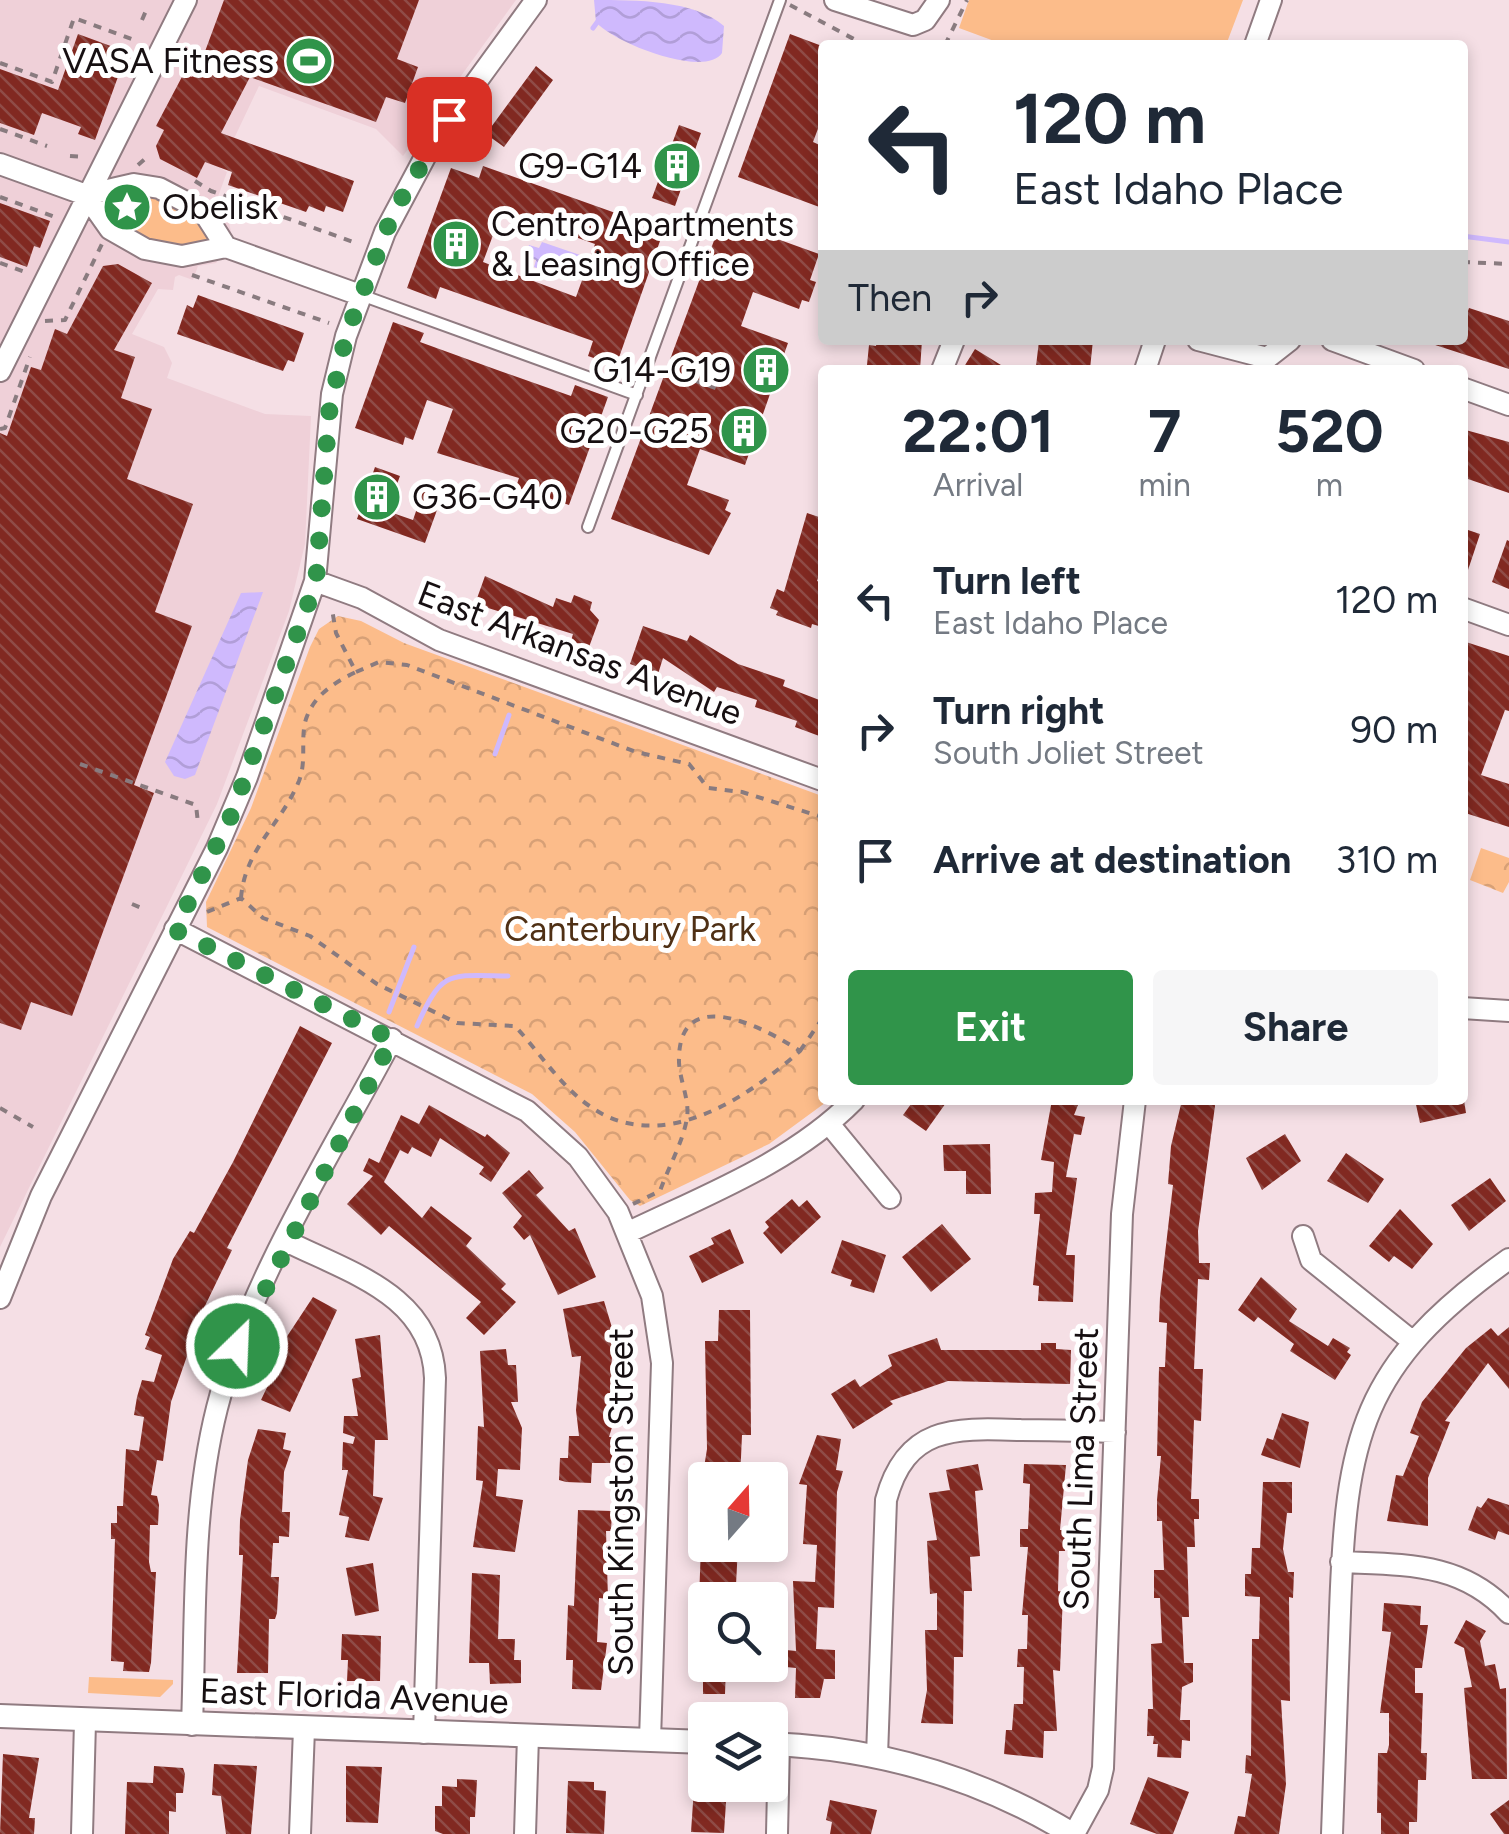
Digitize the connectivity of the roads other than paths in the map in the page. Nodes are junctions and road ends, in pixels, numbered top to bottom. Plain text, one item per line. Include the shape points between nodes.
1 (186, 0) edge
2 (536, 0) edge
3 (835, 0) edge
4 (939, 0) edge
5 (1271, 0) edge
6 (780, 1) edge
7 (1257, 40) edge
8 (0, 164) edge
9 (86, 195) junction
10 (226, 246) junction
11 (360, 295) junction
12 (1210, 345) edge
13 (1237, 345) edge
14 (1239, 345) edge
15 (1285, 345) edge
16 (1346, 345) edge
17 (1265, 364) edge
18 (1400, 365) edge
19 (0, 370) edge
20 (1468, 390) edge
21 (637, 395) junction
22 (1509, 405) edge
23 (588, 528) dead end
24 (323, 584) junction
25 (1468, 610) edge
26 (1509, 625) edge
27 (818, 779) edge
28 (175, 930) junction
29 (1468, 1008) edge
30 (1509, 1010) edge
31 (1509, 1020) edge
32 (392, 1039) junction
33 (849, 1105) edge
34 (1135, 1105) edge
35 (830, 1124) junction
36 (890, 1198) dead end
37 (628, 1232) junction
38 (1303, 1236) dead end
39 (286, 1242) junction
40 (1509, 1260) edge
41 (0, 1298) edge
42 (1412, 1341) junction
43 (1115, 1432) junction
44 (1342, 1562) junction
45 (1509, 1613) edge
46 (0, 1716) edge
47 (85, 1722) junction
48 (192, 1725) junction
49 (304, 1729) junction
50 (424, 1733) junction
51 (528, 1736) junction
52 (650, 1740) junction
53 (688, 1741) edge
54 (788, 1746) edge
55 (877, 1756) junction
56 (776, 1802) edge
57 (82, 1834) edge
58 (300, 1834) edge
59 (525, 1834) edge
60 (777, 1834) edge
61 (1073, 1834) edge
62 (1332, 1834) edge

1 - 9 street
2 - 11 street via 419,163
3 - 4 street via 906,25 925,20
5 - 7 street
6 - 21 lane
8 - 9 street
9 - 10 street via 110,229 145,250 182,256
9 - 10 street via 134,184 159,188 203,211
9 - 19 street
10 - 11 street
11 - 21 lane
11 - 24 street via 332,394
12 - 13 street via 1228,352
14 - 17 street
15 - 17 street
16 - 18 street
20 - 22 street
21 - 23 lane
24 - 27 street, East Arkansas Avenue via 439,640
24 - 28 street via 232,814
25 - 26 street
28 - 32 street, South Kingston Street
28 - 41 street via 46,1185
29 - 30 street
30 - 31 street
32 - 37 street, South Kingston Street via 527,1112 578,1157
32 - 39 street
33 - 35 street
34 - 43 street, South Lima Street via 1124,1179
35 - 36 street
35 - 37 street via 774,1160
37 - 52 street, South Kingston Street via 652,1296 662,1363
38 - 42 street via 1310,1260
39 - 48 street via 242,1332 210,1441 200,1506
39 - 50 street via 398,1299 432,1349
40 - 42 street
42 - 44 street via 1377,1396 1353,1456
43 - 55 street via 963,1428 928,1438 900,1464 886,1500
43 - 61 street, South Lima Street via 1104,1768
44 - 45 street via 1445,1570 1486,1591
44 - 62 street
46 - 47 street, East Florida Avenue
47 - 48 street, East Florida Avenue
47 - 57 street
48 - 49 street, East Florida Avenue
49 - 50 street, East Florida Avenue
49 - 58 street
50 - 51 street, East Florida Avenue
51 - 52 street, East Florida Avenue
51 - 59 street
52 - 53 street, East Florida Avenue
54 - 55 street
55 - 61 street via 980,1787
56 - 60 street

